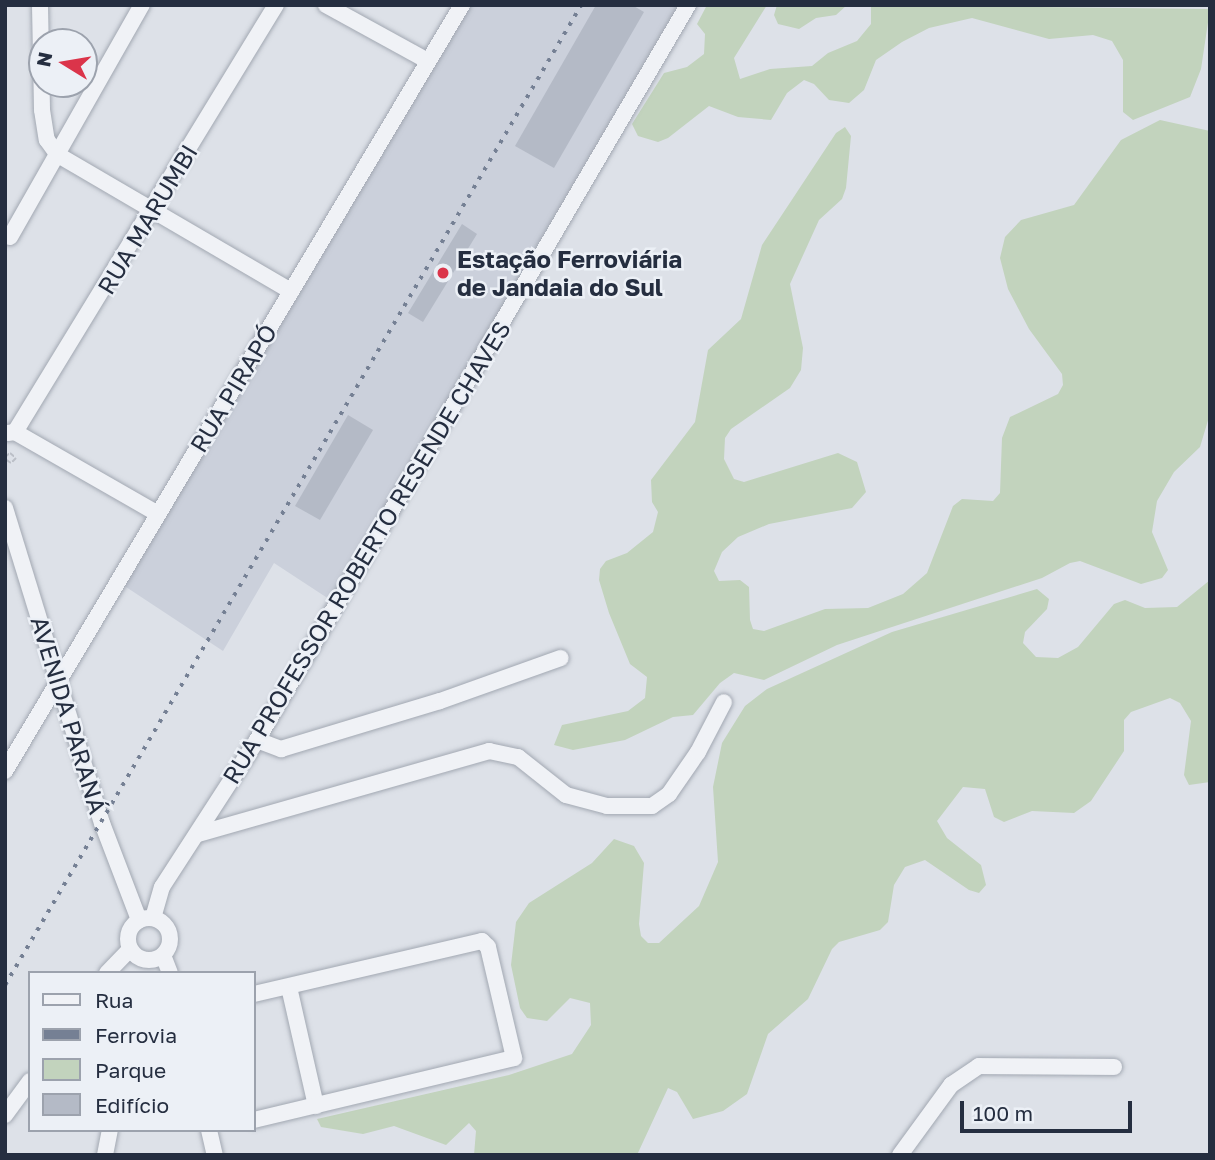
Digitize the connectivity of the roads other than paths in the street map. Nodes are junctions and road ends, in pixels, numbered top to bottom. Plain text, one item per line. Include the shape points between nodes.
1 (40, 5) edge
2 (142, 5) edge
3 (276, 5) edge
4 (326, 5) edge
5 (462, 5) edge
6 (688, 5) edge
7 (428, 61) junction
8 (58, 155) junction
9 (155, 208) junction
10 (10, 237) dead end
11 (291, 291) junction
12 (10, 432) edge
13 (5, 508) edge
14 (158, 513) junction
15 (561, 658) dead end
16 (58, 680) junction
17 (724, 702) dead end
18 (257, 740) junction
19 (5, 771) edge
20 (198, 834) junction
21 (146, 919) junction
22 (130, 949) junction
23 (163, 955) junction
24 (142, 966) edge
25 (109, 971) edge
26 (169, 971) edge
27 (289, 987) junction
28 (256, 994) edge
29 (1114, 1068) dead end
30 (28, 1084) edge
31 (316, 1106) junction
32 (5, 1115) edge
33 (256, 1120) edge
34 (110, 1132) edge
35 (209, 1132) edge
36 (105, 1155) edge
37 (215, 1155) edge
38 (900, 1155) edge

1 - 8 street via 42,110 47,140
2 - 8 street
3 - 9 street, RUA MARUMBI
4 - 7 street
5 - 7 street, RUA PIRAPÓ
6 - 18 street, RUA PROFESSOR ROBERTO RESENDE CHAVES
7 - 11 street, RUA PIRAPÓ
8 - 9 street
8 - 10 street
9 - 11 street
9 - 12 street, RUA MARUMBI
11 - 14 street, RUA PIRAPÓ
12 - 14 street
13 - 16 street, AVENIDA PARANÁ
14 - 16 street, RUA PIRAPÓ
15 - 18 street via 428,705 281,749
16 - 19 street, RUA PIRAPÓ
16 - 21 street, AVENIDA PARANÁ via 102,823
17 - 20 street via 669,794 652,806 607,806 566,795 518,757 489,751
18 - 20 street, RUA PROFESSOR ROBERTO RESENDE CHAVES
20 - 21 street, RUA PROFESSOR ROBERTO RESENDE CHAVES
21 - 22 street via 128,935
21 - 23 street via 168,930 170,944
22 - 24 street
22 - 25 street
23 - 24 street
23 - 26 street
27 - 28 street
27 - 31 street
27 - 31 street via 477,942 488,947 514,1058
29 - 38 street via 979,1066 951,1085
30 - 32 street
31 - 33 street
34 - 36 street
35 - 37 street

